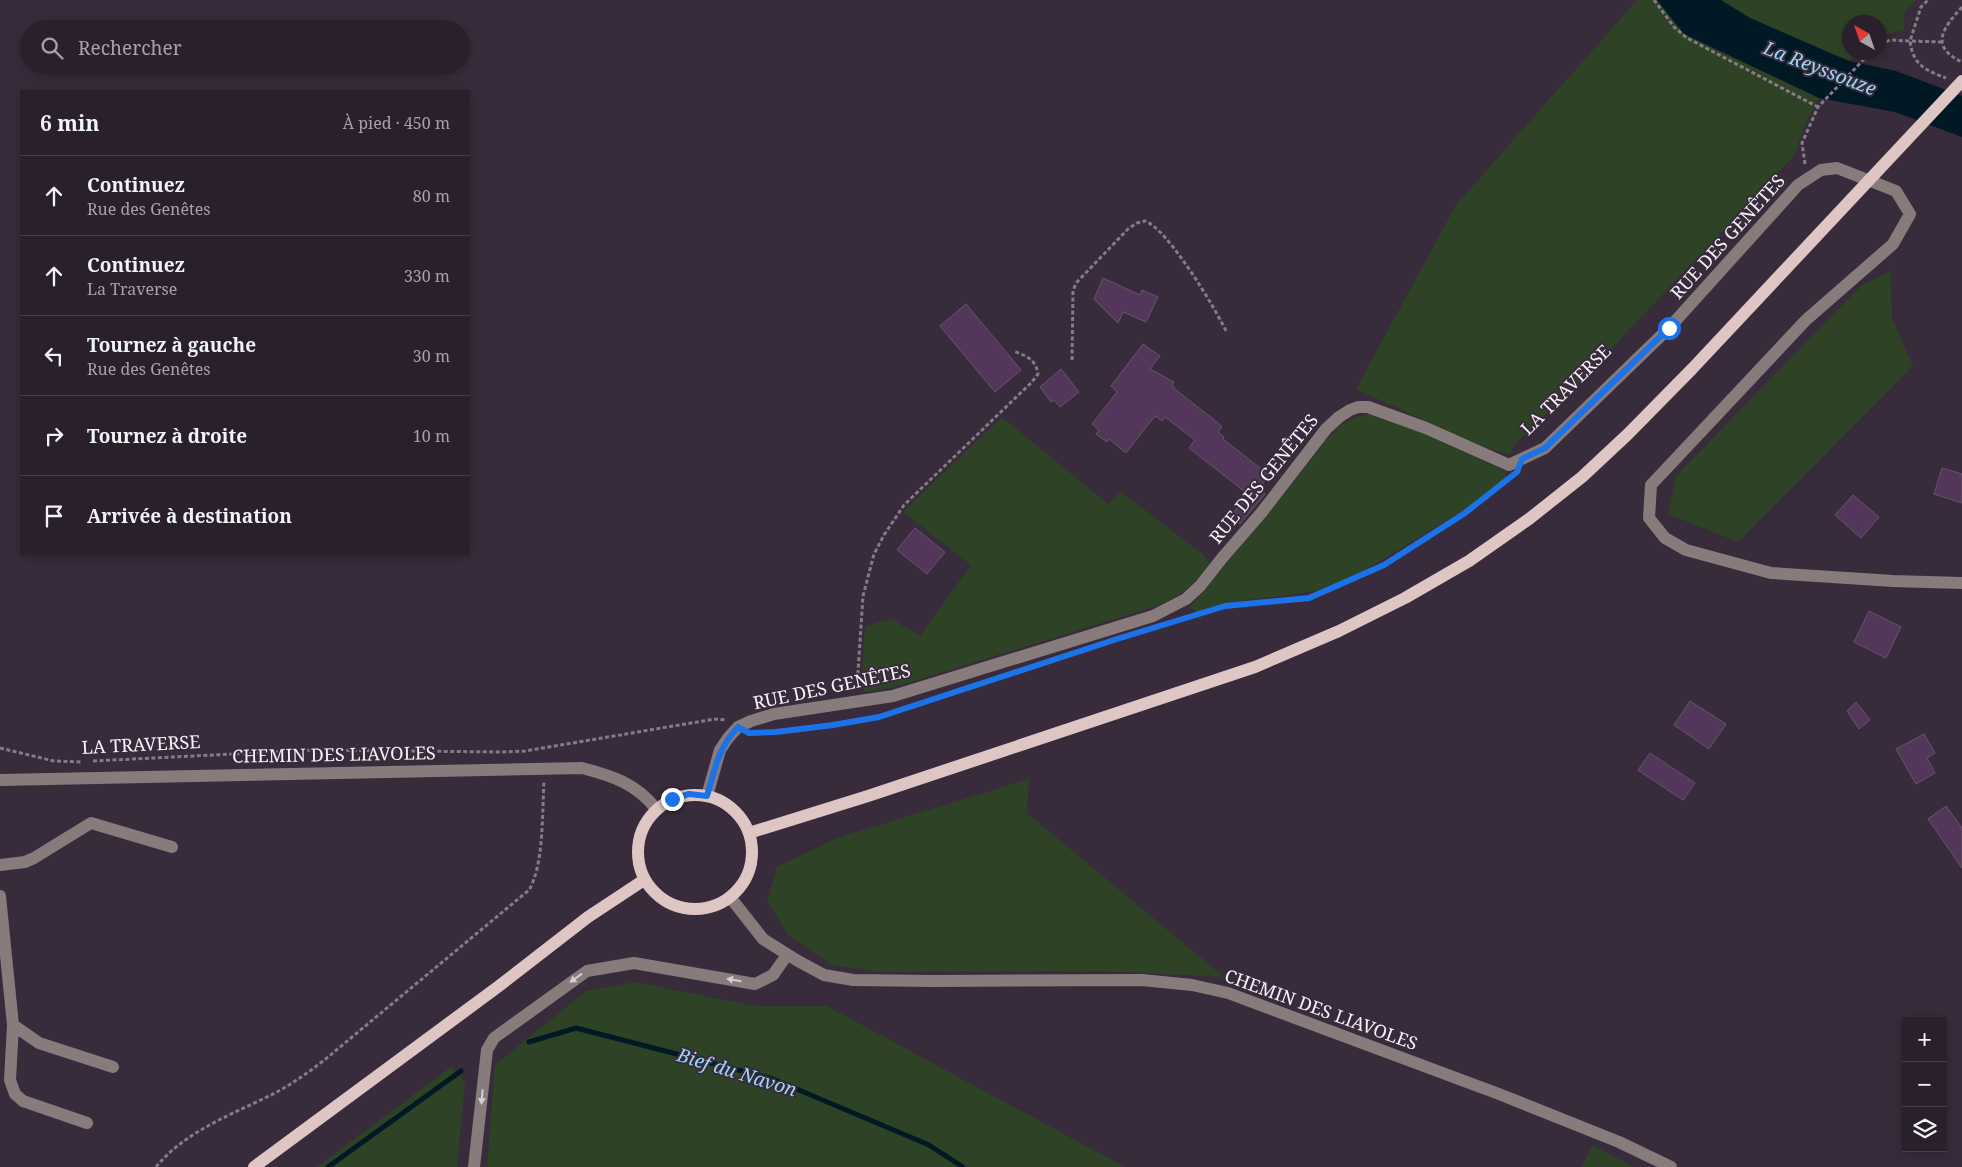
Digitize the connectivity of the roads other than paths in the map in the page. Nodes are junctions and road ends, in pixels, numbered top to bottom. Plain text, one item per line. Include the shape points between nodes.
1 (1958, 81) edge
2 (1962, 583) edge
3 (0, 780) edge
4 (707, 796) junction
5 (656, 809) junction
6 (749, 833) junction
7 (172, 848) dead end
8 (0, 865) edge
9 (644, 880) junction
10 (0, 896) edge
11 (730, 897) junction
12 (788, 955) junction
13 (3, 973) edge
14 (12, 1024) junction
15 (113, 1067) dead end
16 (5, 1080) edge
17 (87, 1123) dead end
18 (254, 1167) edge
19 (474, 1167) edge
20 (1670, 1167) edge

1 - 6 main road via 1686,376 1628,434 1529,519 1468,561 1338,631 1255,667
2 - 4 street, RUE DES GENÊTES via 1770,573 1686,550 1665,538 1649,518 1651,485 1806,320 1893,244 1910,214 1896,191 1837,168 1821,170 1798,185 1669,328 1545,448 1509,465 1426,428 1368,407 1358,407 1338,417 1200,586 1171,608 893,696 774,714 752,721 738,727 720,750
3 - 5 street, CHEMIN DES LIAVOLES via 582,768 622,780 648,798
4 - 5 main road via 689,794
4 - 6 main road via 725,803 740,816
5 - 9 main road via 644,824 638,843 638,862
6 - 11 main road via 750,868
7 - 8 street via 91,823 34,858
9 - 11 main road via 657,895 674,905 693,909 712,906
9 - 18 main road via 588,918
10 - 13 street
11 - 12 street, CHEMIN DES LIAVOLES via 762,939
12 -> 19 street via 773,975 755,984 634,962 587,970 494,1038 487,1050
12 - 20 street, CHEMIN DES LIAVOLES via 824,975 853,980 1142,980 1192,985 1228,993 1499,1094 1619,1142
13 - 14 street
14 - 15 street via 39,1043
14 - 16 street
16 - 17 street via 23,1101

